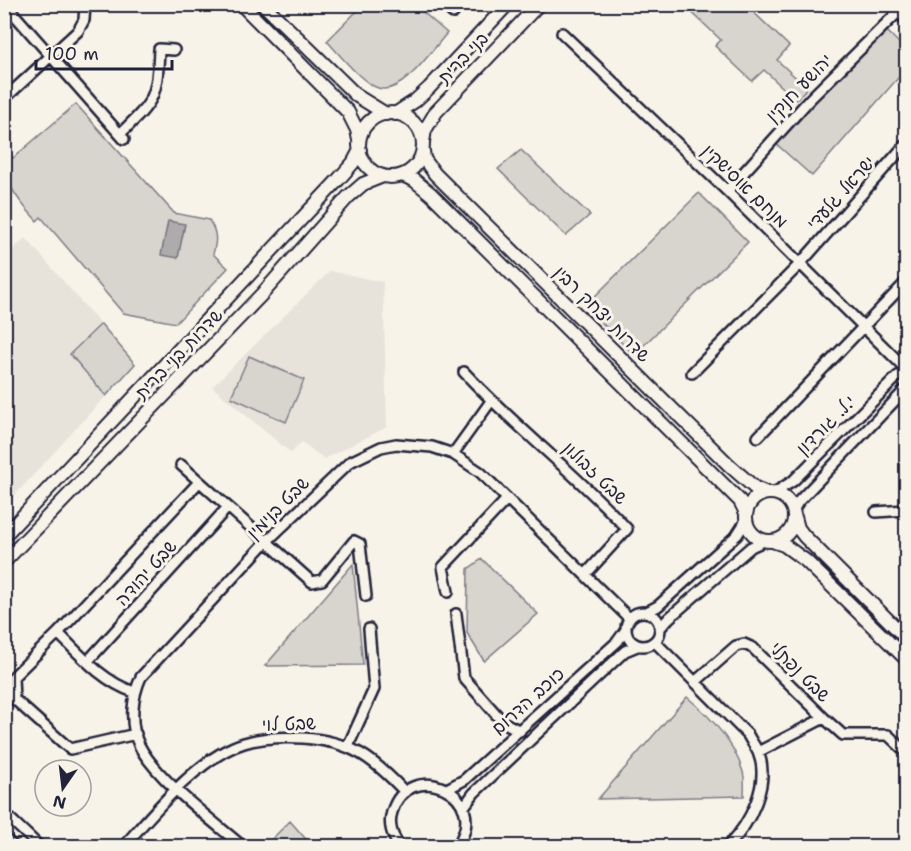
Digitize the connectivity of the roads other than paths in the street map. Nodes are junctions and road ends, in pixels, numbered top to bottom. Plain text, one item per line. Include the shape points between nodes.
1 (5, 4) edge
2 (85, 4) edge
3 (241, 4) edge
4 (263, 4) edge
5 (443, 4) edge
6 (461, 4) edge
7 (508, 4) edge
8 (539, 4) edge
9 (890, 4) edge
10 (898, 12) junction
11 (906, 20) edge
12 (562, 33) dead end
13 (174, 50) dead end
14 (52, 57) junction
15 (4, 99) edge
16 (390, 114) junction
17 (906, 144) edge
18 (360, 146) junction
19 (423, 147) junction
20 (402, 175) junction
21 (382, 176) junction
22 (727, 190) junction
23 (800, 264) junction
24 (906, 282) edge
25 (865, 327) junction
26 (904, 363) edge
27 (464, 372) dead end
28 (692, 373) dead end
29 (898, 376) junction
30 (906, 388) edge
31 (491, 401) junction
32 (758, 437) dead end
33 (453, 454) junction
34 (181, 465) dead end
35 (199, 482) junction
36 (770, 493) junction
37 (507, 500) junction
38 (228, 507) junction
39 (906, 510) edge
40 (876, 512) dead end
41 (794, 513) junction
42 (746, 517) junction
43 (4, 536) edge
44 (769, 541) junction
45 (266, 542) junction
46 (4, 562) edge
47 (585, 575) junction
48 (448, 592) dead end
49 (366, 597) dead end
50 (647, 612) junction
51 (456, 614) dead end
52 (630, 618) junction
53 (660, 628) junction
54 (369, 629) dead end
55 (625, 631) junction
56 (58, 633) junction
57 (906, 638) edge
58 (655, 642) junction
59 (637, 646) junction
60 (906, 659) edge
61 (87, 662) junction
62 (695, 682) junction
63 (134, 692) junction
64 (824, 718) junction
65 (503, 722) junction
66 (520, 731) junction
67 (136, 734) junction
68 (507, 742) junction
69 (348, 746) junction
70 (758, 752) junction
71 (906, 752) edge
72 (177, 789) junction
73 (447, 789) junction
74 (405, 792) junction
75 (464, 808) junction
76 (4, 813) edge
77 (4, 838) edge
78 (736, 838) junction
79 (13, 846) edge
80 (39, 846) edge
81 (124, 846) edge
82 (242, 846) edge
83 (400, 846) edge
84 (457, 846) edge
85 (728, 846) edge
86 (744, 846) edge

1 - 14 street
2 - 14 street via 84,20 78,31
3 - 18 main road via 348,111
4 - 16 main road via 357,96
5 - 6 street via 453,13
7 - 16 main road, בני ברית via 429,88 415,101
8 - 19 main road, בני ברית via 436,112 425,130
9 - 10 street
10 - 11 street
10 - 22 street, יהושע חנקין via 810,99
12 - 22 street, מנחם אוסישקין
13 - 14 street via 159,49 154,96 122,137
14 - 15 street
16 - 18 main road via 368,123 362,131
16 - 19 main road via 414,123
17 - 23 street, ישראל גלעדי
18 - 21 main road via 367,166
18 - 43 main road, שדרות בני ברית via 353,163 338,180
19 - 20 main road via 416,166
19 - 36 main road, שדרות יצחק רבין via 424,159 435,174 729,465 755,488
20 - 21 main road
20 - 42 main road, שדרות יצחק רבין via 438,201 740,501
21 - 46 main road, שדרות בני ברית via 363,184 348,197 263,292
22 - 23 street, מנחם אוסישקין
23 - 25 street, מנחם אוסישקין
23 - 28 street, ישראל גלעדי
24 - 25 street
25 - 26 street, מנחם אוסישקין
25 - 32 street
26 - 29 street
27 - 31 street, שבט זבולון
29 - 30 street
29 - 36 street, י.ל. גורדון via 793,481
30 - 41 street, י.ל. גורדון
31 - 33 street
31 - 47 street, שבט זבולון via 570,470 627,529
33 - 37 street, שבט בנימין via 480,472
33 - 45 street, שבט בנימין via 432,447 381,447 350,462
34 - 35 street
35 - 38 street
35 - 56 street, שבט יהודה
36 - 41 main road via 786,498
36 - 42 main road via 753,500
37 - 47 street, שבט בנימין
37 - 48 street via 443,567
38 - 45 street
38 - 61 street, שבט יהודה
39 - 40 street
41 - 44 main road via 794,524 787,536
41 - 57 main road via 804,536
42 - 44 main road via 752,534
42 - 50 street via 737,535
44 - 53 street via 751,547
44 - 60 main road via 784,545 806,561
45 - 49 street via 312,582 322,580 354,541 360,544
45 - 63 street, שבט בנימין via 141,677
47 - 52 street, שבט בנימין
50 - 52 street
50 - 53 street via 656,618
51 - 65 street via 464,678
52 - 55 street
53 - 58 street
54 - 69 street via 374,689
55 - 59 street
55 - 66 street, כוכב הדרום
56 - 61 street
56 - 67 street, שבט יהודה via 13,676 14,699 70,749
58 - 59 street
58 - 62 street
59 - 75 street, כוכב הדרום via 625,651 474,793
61 - 63 street via 117,686
62 - 64 street, שבט נפתלי via 736,645 744,645 753,648
62 - 70 street via 748,735
63 - 67 street
64 - 70 street, שבט נפתלי
64 - 71 street, שבט נפתלי via 843,735 888,735
65 - 66 street
65 - 68 street
66 - 68 street, כוכב הדרום
67 - 72 street via 142,750 163,778
68 - 73 street, כוכב הדרום via 460,784
69 - 72 street, שבט לוי via 328,740 286,737 243,743 222,753
69 - 74 street, שבט לוי via 372,761
70 - 78 street via 761,780 757,799
72 - 81 street, שבט לוי
72 - 82 street
73 - 74 street via 423,784
73 - 75 street
74 - 83 street via 391,815 391,828
75 - 84 street via 466,828
76 - 80 street
77 - 79 street
78 - 85 street
78 - 86 street

